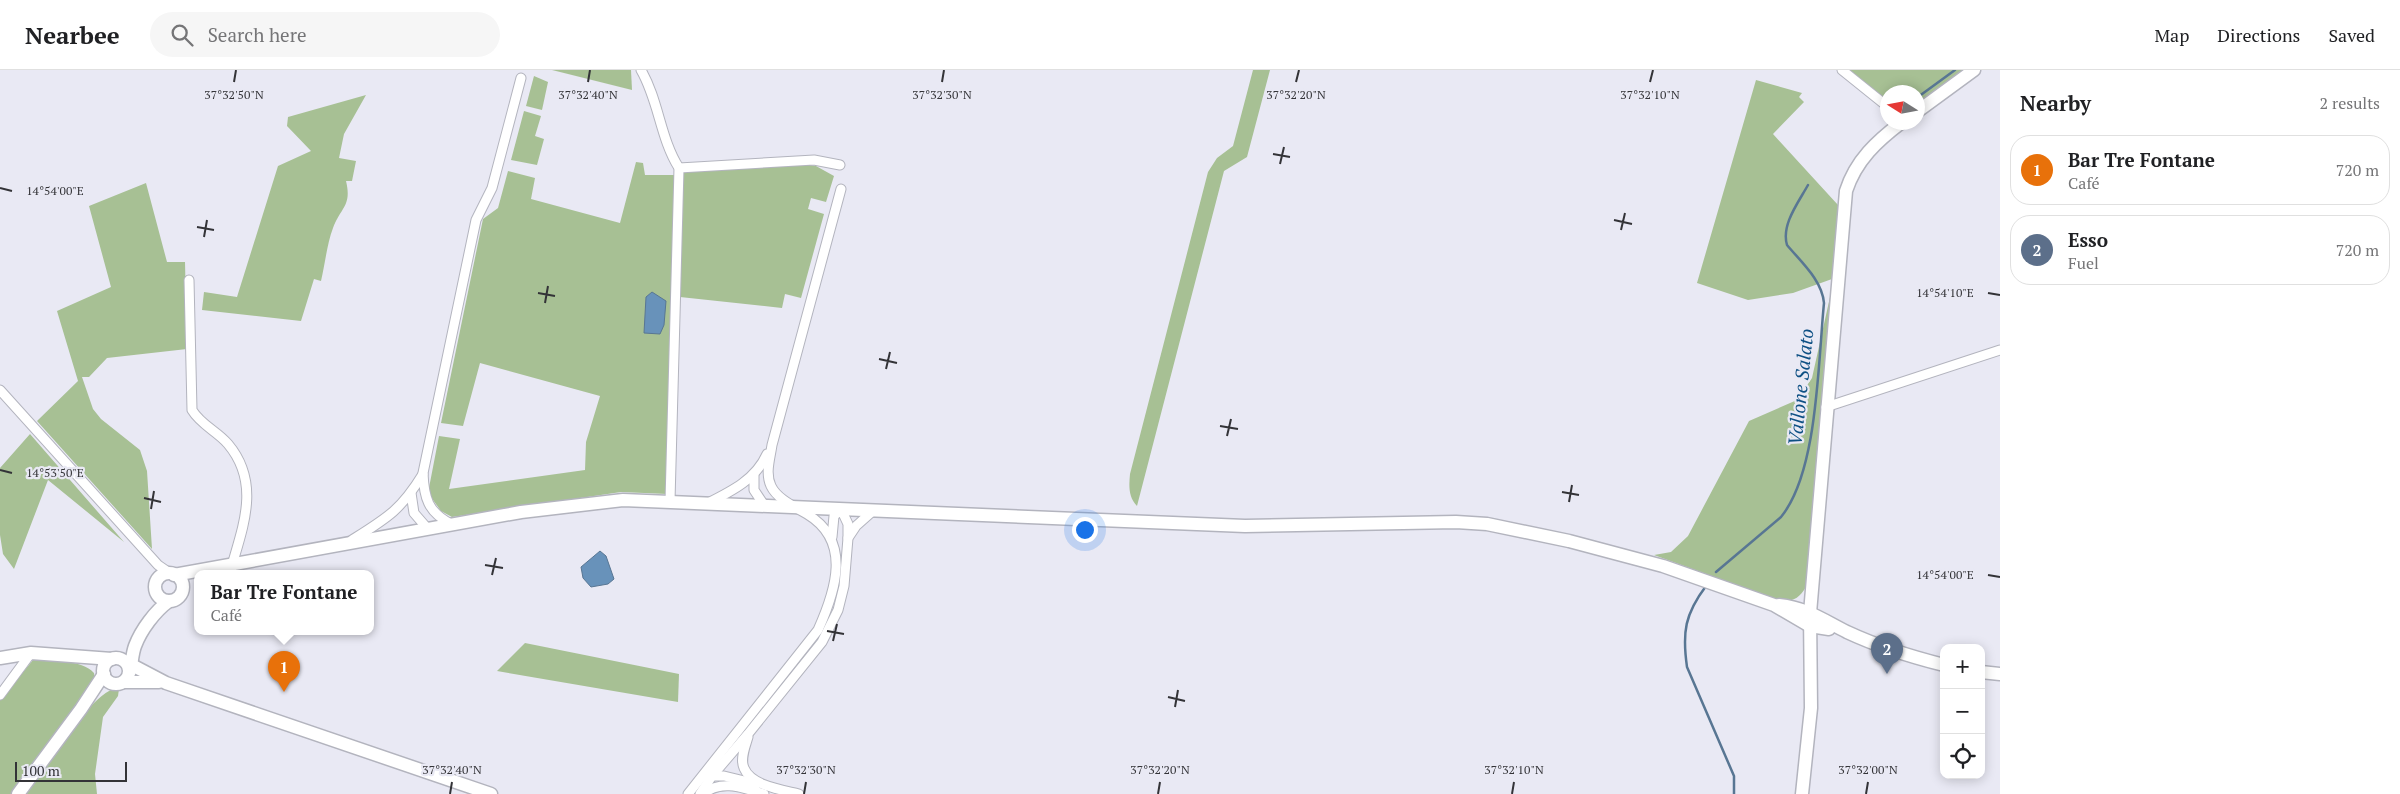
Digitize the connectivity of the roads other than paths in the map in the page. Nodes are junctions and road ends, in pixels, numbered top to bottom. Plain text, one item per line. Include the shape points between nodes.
1 (642, 70) edge
2 (1842, 70) edge
3 (1974, 70) edge
4 (521, 78) dead end
5 (1880, 101) edge
6 (1925, 106) edge
7 (1892, 130) edge
8 (840, 165) dead end
9 (679, 168) junction
10 (841, 189) dead end
11 (189, 280) dead end
12 (2000, 350) edge
13 (0, 390) edge
14 (1826, 407) junction
15 (772, 445) junction
16 (423, 473) junction
17 (754, 475) junction
18 (768, 476) junction
19 (411, 493) junction
20 (426, 501) junction
21 (670, 501) junction
22 (708, 503) junction
23 (760, 503) junction
24 (796, 508) junction
25 (841, 509) junction
26 (874, 510) junction
27 (451, 524) junction
28 (422, 527) junction
29 (832, 538) junction
30 (848, 538) junction
31 (347, 543) junction
32 (232, 565) junction
33 (210, 570) edge
34 (194, 572) edge
35 (173, 574) junction
36 (194, 580) edge
37 (182, 590) junction
38 (1812, 592) junction
39 (156, 593) junction
40 (169, 601) junction
41 (1774, 605) junction
42 (1792, 607) junction
43 (1807, 620) junction
44 (1826, 624) junction
45 (1810, 642) junction
46 (31, 653) junction
47 (69, 656) junction
48 (0, 658) edge
49 (1940, 664) edge
50 (121, 669) junction
51 (1985, 672) edge
52 (104, 674) junction
53 (2000, 674) edge
54 (166, 683) junction
55 (0, 694) edge
56 (81, 709) junction
57 (748, 734) junction
58 (723, 750) junction
59 (712, 776) junction
60 (736, 786) junction
61 (777, 788) junction
62 (696, 793) edge
63 (18, 794) edge
64 (491, 794) edge
65 (764, 794) edge
66 (800, 794) edge
67 (1802, 794) edge

1 - 9 street via 652,88 670,154
2 - 5 street
3 - 6 street
4 - 16 street via 492,188 476,220
7 - 14 street via 1866,153 1846,191
8 - 9 street via 814,160
9 - 21 street
10 - 15 street
11 - 32 street via 192,410 228,444 247,482 248,504
12 - 14 street
13 - 35 street via 158,565
14 - 38 street
15 - 17 street
15 - 18 street
16 - 19 street
16 - 20 street
17 - 22 street
17 - 23 street via 754,490
18 - 23 street via 768,489
18 - 24 street via 774,491
19 - 28 street via 414,513
19 - 31 street via 385,519
20 - 27 street via 436,515
20 - 28 street
21 - 22 street
21 - 27 street via 591,502
22 - 23 street
23 - 24 street
24 - 25 street
24 - 29 street via 821,523
25 - 26 street
25 - 29 street via 834,516
25 - 30 street via 848,524
26 - 30 street
26 - 41 street via 1245,526 1487,524 1637,558
27 - 28 street
28 - 31 street
29 - 58 street via 836,555 834,585 818,630
30 - 57 street via 844,586 831,626 822,642
31 - 32 street
32 - 33 street
34 - 35 street
35 - 37 street via 181,581
35 - 39 street via 158,579
36 - 37 street
37 - 40 street via 179,597
38 - 42 street
38 - 43 street
38 - 44 street
39 - 40 street
39 - 50 street via 152,611 128,645
40 - 50 street via 157,612
41 - 42 street
41 - 43 street
42 - 43 street
43 - 44 street
43 - 45 street
44 - 45 street
44 - 49 street
45 - 67 street via 1811,708
46 - 47 street
46 - 48 street
46 - 55 street
47 - 50 street
47 - 52 street
50 - 52 street via 106,663
50 - 54 street
50 - 54 street
50 - 56 street
51 - 53 street
52 - 56 street
54 - 64 street
56 - 63 street
57 - 59 street
57 - 61 street via 744,768 752,779
58 - 59 street via 712,768
58 - 62 street
59 - 60 street via 717,781
59 - 61 street
59 - 62 street via 703,780
60 - 62 street via 715,786
60 - 65 street
61 - 66 street

